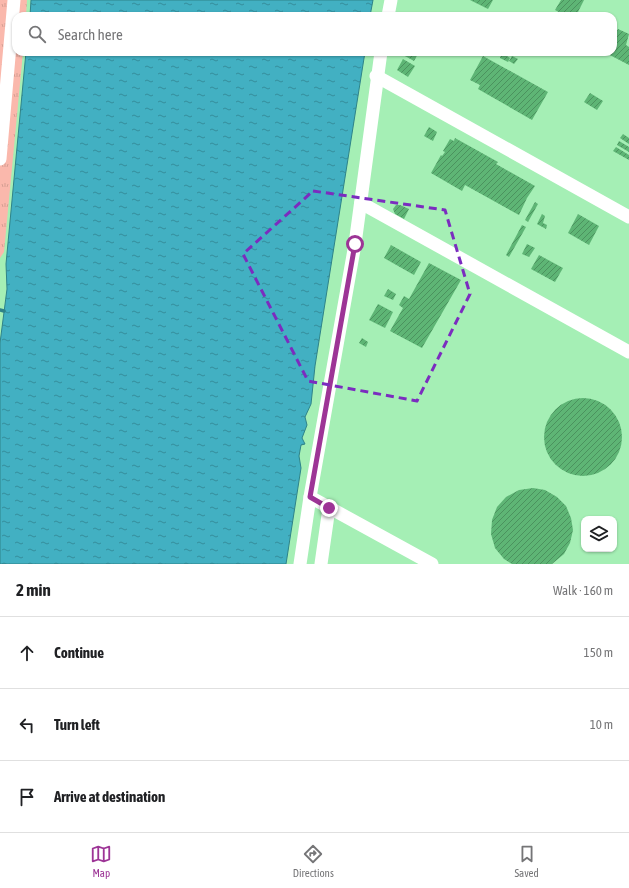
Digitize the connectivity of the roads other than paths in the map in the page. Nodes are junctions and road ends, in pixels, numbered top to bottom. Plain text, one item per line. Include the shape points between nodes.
1 (14, 0) edge
2 (391, 0) edge
3 (13, 12) edge
4 (389, 12) edge
5 (12, 23) edge
6 (380, 56) edge
7 (376, 76) junction
8 (0, 159) edge
9 (361, 203) junction
10 (629, 217) edge
11 (629, 352) edge
12 (310, 497) junction
13 (329, 508) junction
14 (300, 564) edge
15 (321, 564) edge
16 (432, 564) edge

1 - 3 lane
2 - 4 lane
5 - 8 lane
6 - 7 lane
7 - 9 lane
7 - 10 lane
9 - 11 lane
9 - 12 lane
12 - 13 lane
12 - 14 lane
13 - 15 lane
13 - 16 lane

